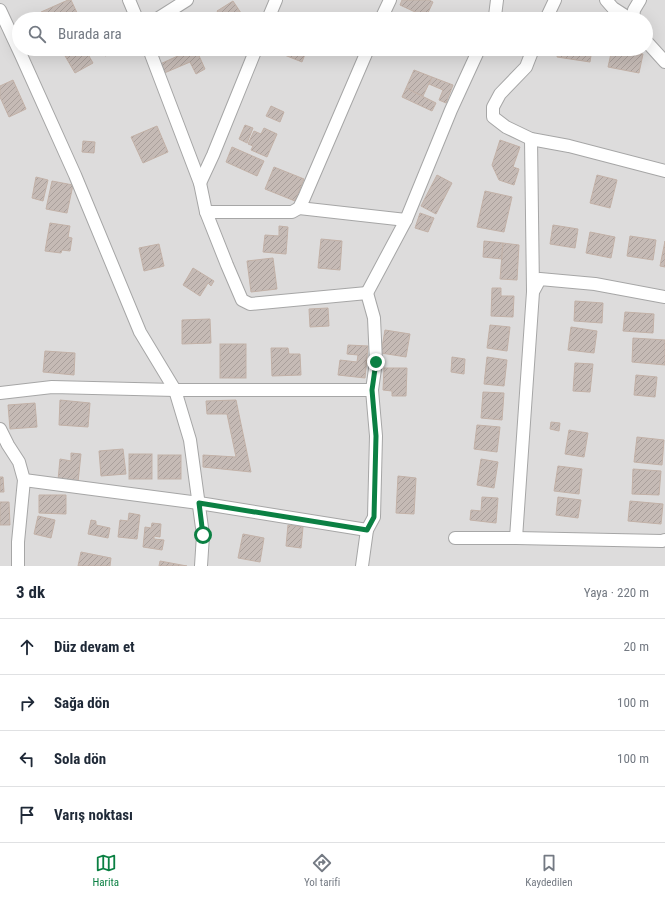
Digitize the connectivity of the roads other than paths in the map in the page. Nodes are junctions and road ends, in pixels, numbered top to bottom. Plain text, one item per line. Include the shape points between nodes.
1 (129, 0) edge
2 (187, 0) edge
3 (276, 0) edge
4 (390, 0) edge
5 (498, 0) edge
6 (555, 0) edge
7 (606, 0) edge
8 (640, 0) edge
9 (0, 10) edge
10 (134, 12) edge
11 (168, 12) edge
12 (271, 12) edge
13 (384, 12) edge
14 (496, 12) edge
15 (549, 12) edge
16 (619, 12) edge
17 (634, 12) edge
18 (12, 36) edge
19 (653, 49) edge
20 (21, 56) edge
21 (152, 56) edge
22 (253, 56) edge
23 (365, 56) edge
24 (476, 56) edge
25 (530, 56) edge
26 (665, 62) edge
27 (531, 139) junction
28 (665, 171) edge
29 (200, 183) junction
30 (299, 208) junction
31 (206, 212) junction
32 (406, 220) junction
33 (533, 292) junction
34 (367, 293) junction
35 (665, 297) edge
36 (175, 390) junction
37 (372, 390) junction
38 (0, 393) edge
39 (0, 429) edge
40 (24, 480) junction
41 (199, 503) junction
42 (367, 530) junction
43 (455, 538) dead end
44 (516, 538) junction
45 (665, 540) edge
46 (18, 566) edge
47 (201, 566) edge
48 (362, 566) edge

1 - 10 street
2 - 11 street
3 - 12 street
4 - 13 street
5 - 14 street
6 - 15 street
7 - 16 street
8 - 17 street
9 - 18 street
19 - 26 street
20 - 36 street via 75,175 140,332
21 - 29 street
22 - 29 street
23 - 30 street
24 - 32 street
25 - 27 street via 526,67 500,94 492,107 493,117 506,127
27 - 28 street via 569,146
27 - 33 street
29 - 31 street
30 - 31 street via 292,212
30 - 32 street
31 - 34 street via 242,300 250,304
32 - 34 street
33 - 35 street via 540,279 595,284
33 - 44 street
34 - 37 street via 374,318 375,336 376,362
36 - 37 street
36 - 38 street via 52,387
36 - 41 street via 190,440
37 - 42 street via 376,436 374,517
39 - 40 street via 19,462
40 - 41 street
40 - 46 street
41 - 42 street
41 - 47 street via 203,535
42 - 48 street
43 - 44 street
44 - 45 street

